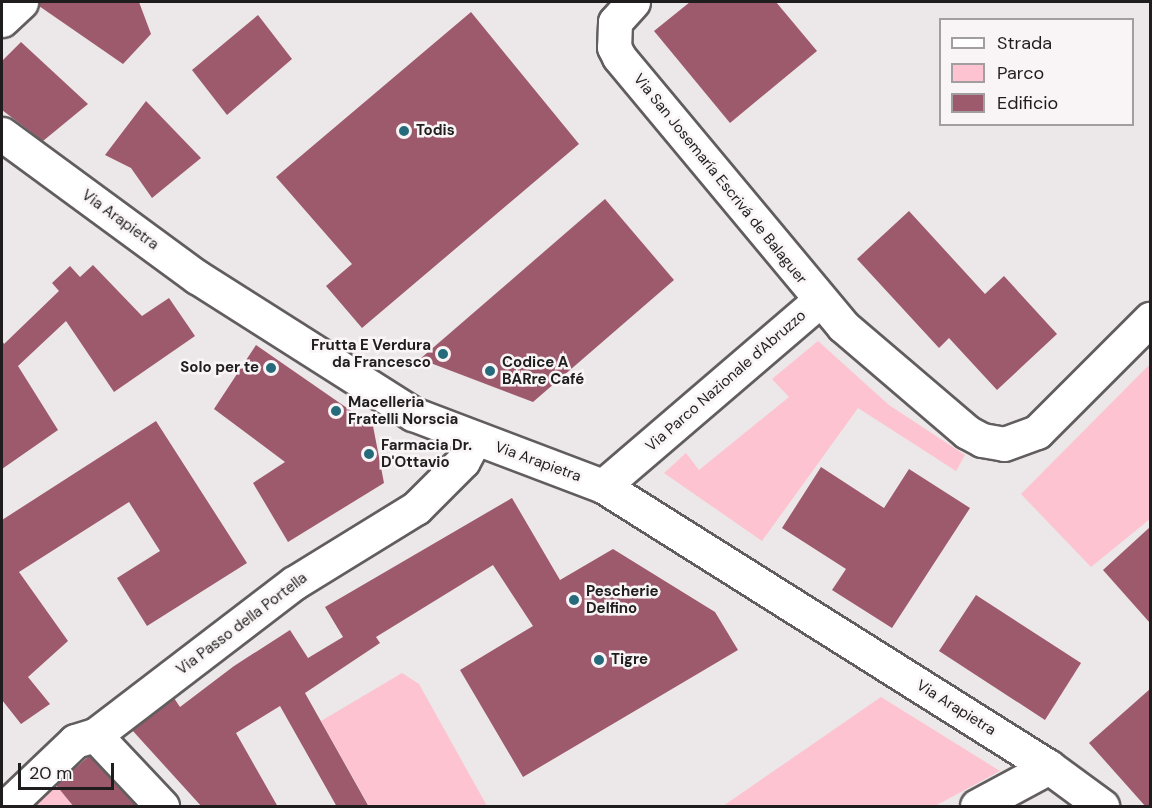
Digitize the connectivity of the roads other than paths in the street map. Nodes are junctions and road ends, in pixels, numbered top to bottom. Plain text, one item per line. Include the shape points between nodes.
1 (21, 2) edge
2 (633, 2) edge
3 (2, 20) edge
4 (2, 134) edge
5 (820, 300) junction
6 (1150, 319) edge
7 (474, 440) junction
8 (603, 486) junction
9 (94, 735) junction
10 (1049, 767) junction
11 (7, 807) edge
12 (162, 807) edge
13 (977, 807) edge
14 (1102, 807) edge

1 - 3 street
2 - 5 street, Via San Josemaría Escrivá de Balaguer via 615,22 614,40 619,57
4 - 7 street, Via Arapietra via 197,277 413,414
5 - 6 street, Via Parco Nazionale d'Abruzzo via 943,415 982,440 1004,444 1037,432
5 - 8 street, Via Parco Nazionale d'Abruzzo
7 - 8 street, Via Arapietra
7 - 9 street, Via Passo della Portella via 463,461 416,508 294,583
8 - 10 street, Via Arapietra
9 - 11 street, Via Passo della Portella via 75,741
9 - 12 street
10 - 13 street
10 - 14 street, Via Arapietra

